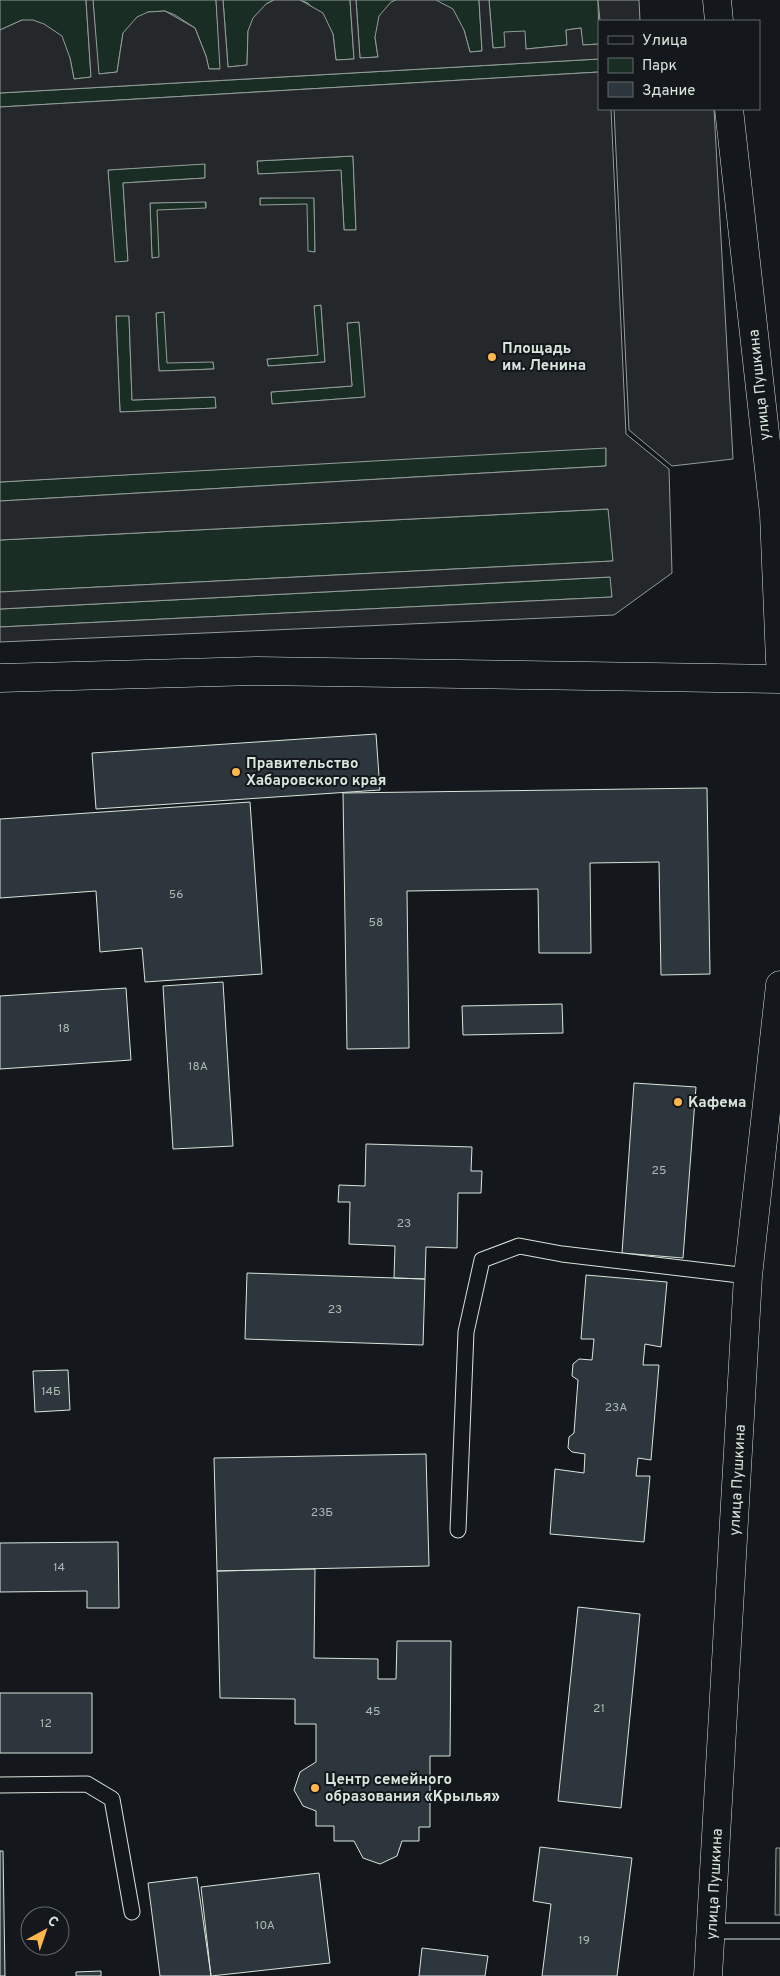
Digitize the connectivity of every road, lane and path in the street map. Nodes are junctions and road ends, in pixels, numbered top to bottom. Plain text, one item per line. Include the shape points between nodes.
1 (717, 0) edge
2 (720, 20) edge
3 (729, 110) edge
4 (773, 443) edge
5 (780, 661) edge
6 (0, 678) edge
7 (780, 679) edge
8 (780, 985) edge
9 (748, 1276) junction
10 (458, 1530) dead end
11 (0, 1784) edge
12 (132, 1912) dead end
13 (712, 1931) junction
14 (780, 1931) edge
15 (708, 1976) edge

1 - 2 street
3 - 4 street, улица Пушкина
4 - 5 street, улица Пушкина
6 - 7 street via 257,670
8 - 9 street, улица Пушкина
9 - 10 lane via 519,1246 482,1260 466,1332
9 - 13 street, улица Пушкина
11 - 12 lane via 87,1784 112,1799
13 - 14 lane
13 - 15 street, улица Пушкина

